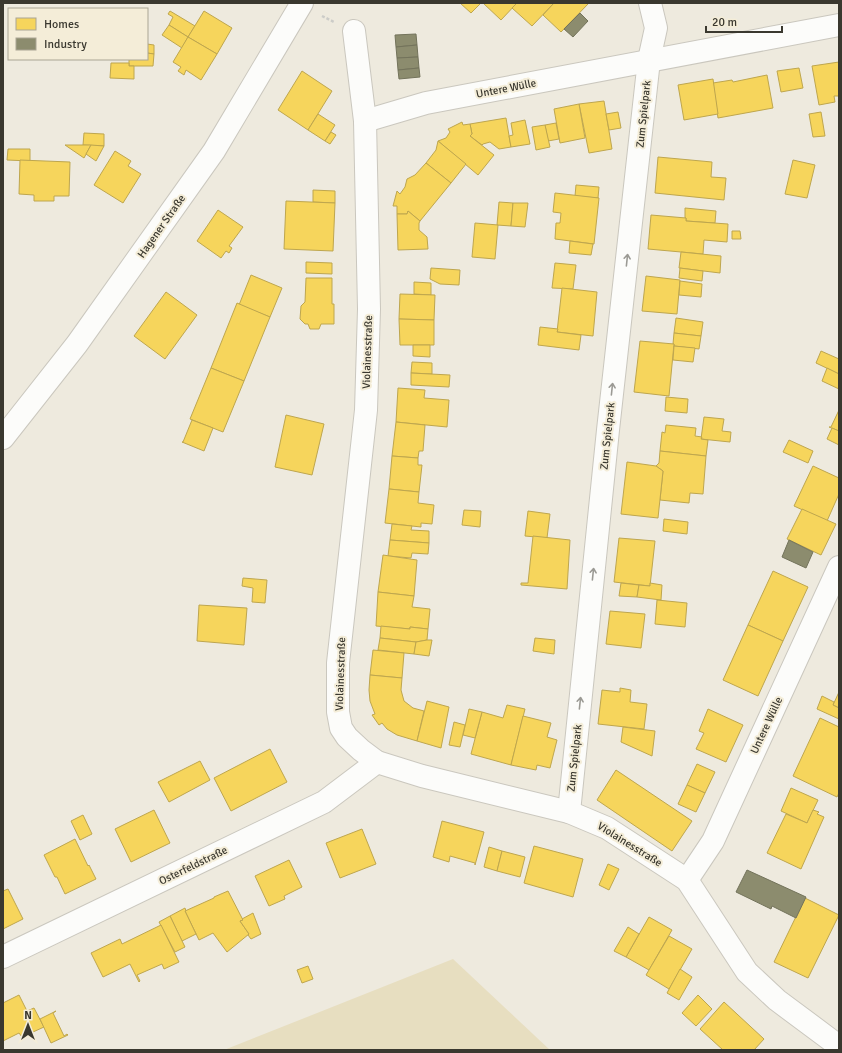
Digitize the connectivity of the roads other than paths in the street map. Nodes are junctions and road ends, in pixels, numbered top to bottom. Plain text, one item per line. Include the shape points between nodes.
1 (650, 3) edge
2 (301, 5) edge
3 (839, 25) edge
4 (354, 31) road end
5 (648, 60) junction
6 (365, 121) junction
7 (3, 438) edge
8 (839, 567) edge
9 (377, 762) junction
10 (569, 812) junction
11 (687, 880) junction
12 (3, 957) edge
13 (839, 1049) edge

1 - 5 street via 656,28
2 - 7 street, Hagener Straße via 214,151 77,344
3 - 5 street, Untere Wülle
4 - 6 street, Violainesstraße
5 - 6 street, Untere Wülle via 426,103
10 -> 5 street, Zum Spielpark
6 - 9 street, Violainesstraße via 369,309 366,410 338,663 338,712 341,728 347,737
8 - 11 street, Untere Wülle via 713,841
9 - 10 street, Violainesstraße via 422,776
9 - 12 street, Osterfeldstraße via 324,802
10 - 11 street, Violainesstraße via 607,828
11 - 13 street, Violainesstraße via 747,972 777,1000

